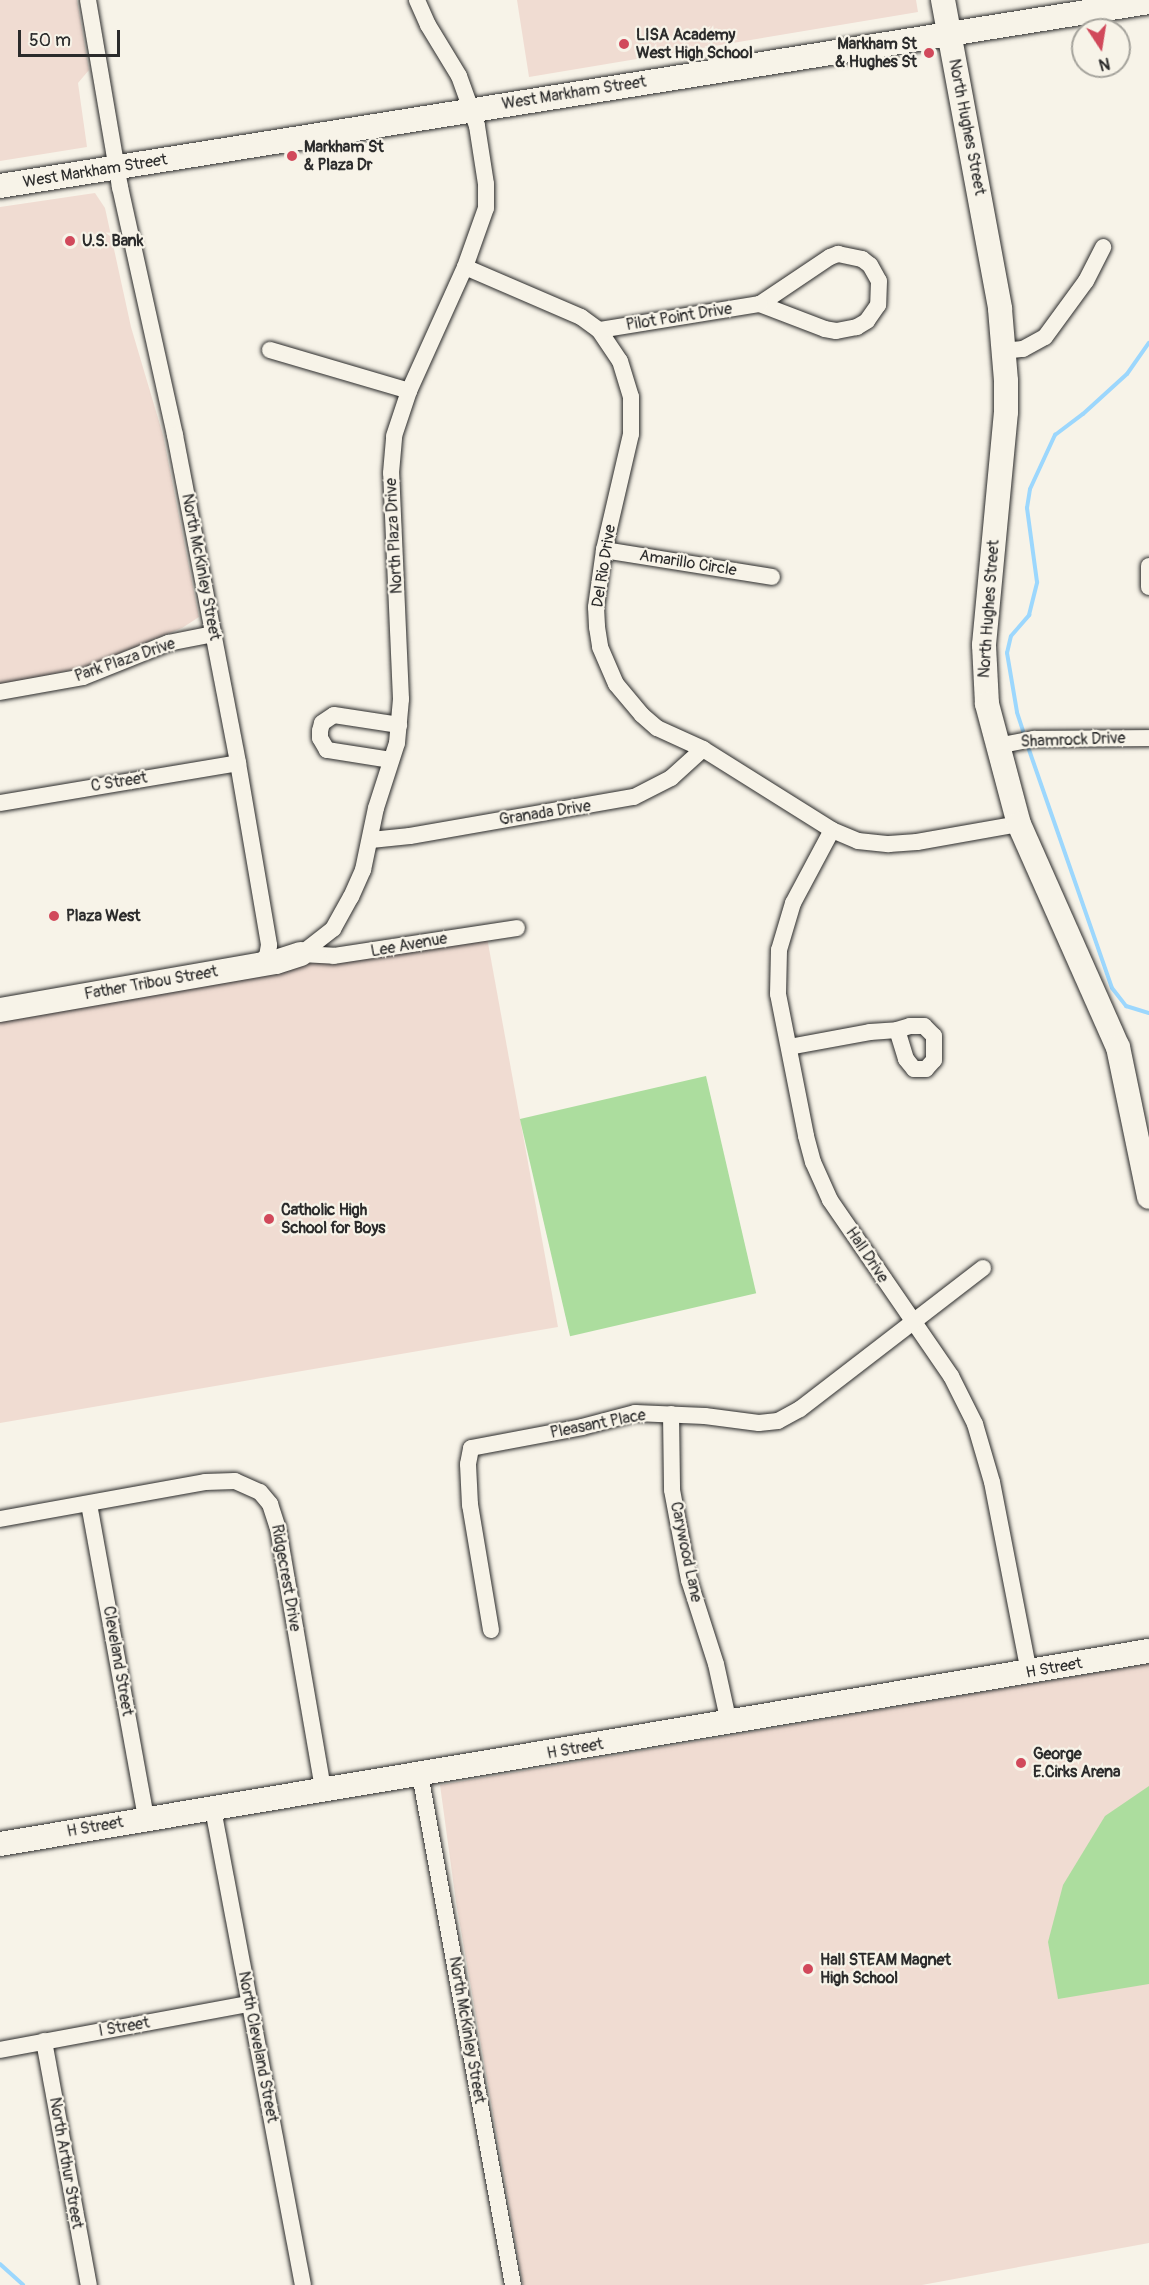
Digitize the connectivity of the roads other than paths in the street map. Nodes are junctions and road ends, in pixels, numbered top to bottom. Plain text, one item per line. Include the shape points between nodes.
1 (88, 0) edge
2 (417, 0) edge
3 (943, 0) edge
4 (1149, 2) edge
5 (949, 33) junction
6 (472, 110) junction
7 (117, 168) junction
8 (0, 186) edge
9 (1103, 247) dead end
10 (465, 267) junction
11 (760, 304) junction
12 (599, 330) junction
13 (270, 350) dead end
14 (1004, 351) junction
15 (409, 391) junction
16 (604, 550) junction
17 (1149, 567) edge
18 (772, 577) dead end
19 (1149, 587) edge
20 (214, 634) junction
21 (0, 692) edge
22 (399, 725) junction
23 (1149, 738) edge
24 (1016, 742) junction
25 (703, 749) junction
26 (391, 760) junction
27 (238, 763) junction
28 (0, 803) edge
29 (1019, 824) junction
30 (832, 830) junction
31 (371, 840) junction
32 (517, 928) dead end
33 (301, 954) junction
34 (258, 964) junction
35 (0, 1010) edge
36 (897, 1030) dead end
37 (789, 1047) junction
38 (1149, 1197) edge
39 (983, 1268) dead end
40 (914, 1323) junction
41 (671, 1414) junction
42 (89, 1504) junction
43 (0, 1519) edge
44 (491, 1630) dead end
45 (1149, 1651) edge
46 (1029, 1672) junction
47 (729, 1723) junction
48 (420, 1774) junction
49 (323, 1789) junction
50 (213, 1809) junction
51 (146, 1818) junction
52 (0, 1844) edge
53 (249, 2004) junction
54 (44, 2041) junction
55 (0, 2050) edge
56 (89, 2285) edge
57 (303, 2285) edge
58 (513, 2285) edge

1 - 7 street, North McKinley Street
2 - 6 street, North Plaza Drive via 459,76
3 - 5 street, North Hughes Street
4 - 5 street, West Markham Street
5 - 6 street, West Markham Street
5 - 14 street, North Hughes Street via 1000,309
6 - 7 street, West Markham Street
6 - 10 street, North Plaza Drive via 486,208
7 - 8 street, West Markham Street
7 - 20 street, North McKinley Street
9 - 14 street via 1086,281 1045,337 1023,349
10 - 12 street, Del Rio Drive via 562,307
10 - 15 street, North Plaza Drive
11 - 11 street via 825,329 847,330 873,314 881,296 880,286 870,265 853,255 838,254
11 - 12 street, Pilot Point Drive
12 - 16 street, Del Rio Drive via 620,362 631,397 632,416
13 - 15 street
14 - 24 street, North Hughes Street via 1006,412 984,670 985,698
15 - 22 street, North Plaza Drive via 391,457 401,666
16 - 18 street, Amarillo Circle
16 - 25 street, Del Rio Drive via 596,607 607,666 616,684 657,728
17 - 19 street
20 - 21 street, Park Plaza Drive via 168,644 83,677
20 - 27 street, North McKinley Street
22 - 26 street, North Plaza Drive
22 - 26 street via 334,715 322,723 320,738 327,750
23 - 24 street, Shamrock Drive
24 - 29 street, North Hughes Street
25 - 30 street, Del Rio Drive
25 - 31 street, Granada Drive via 671,778 634,797
26 - 31 street, North Plaza Drive
27 - 28 street, C Street
27 - 34 street, North McKinley Street via 269,945 267,956
29 - 30 street, Del Rio Drive via 889,844 858,841
29 - 38 street, North Hughes Street via 1118,1047
30 - 37 street, Hall Drive via 793,903 782,937 778,994
31 - 33 street, North Plaza Drive via 363,870 343,914 322,940
32 - 33 street, Lee Avenue via 334,957
33 - 34 street, Father Tribou Street
34 - 35 street, Father Tribou Street
36 - 37 street
37 - 40 street, Hall Drive via 806,1136 821,1181
39 - 40 street, Pleasant Place
40 - 41 street, Pleasant Place via 800,1409 778,1421 759,1423
40 - 46 street, Hall Drive via 959,1389 975,1424 992,1482
41 - 44 street, Pleasant Place via 636,1413 471,1448 470,1505
41 - 47 street, Carywood Lane via 672,1490 689,1580 716,1664
42 - 43 street, Ridgecrest Drive
42 - 49 street, Ridgecrest Drive via 222,1480 245,1483 265,1497 278,1528
42 - 51 street, Cleveland Street
45 - 46 street, H Street
46 - 47 street, H Street
47 - 48 street, H Street
48 - 49 street, H Street
48 - 58 street, North McKinley Street
49 - 50 street, H Street
50 - 51 street, H Street
50 - 53 street, North Cleveland Street
51 - 52 street, H Street
53 - 54 street, I Street
53 - 57 street, North Cleveland Street
54 - 55 street, I Street
54 - 56 street, North Arthur Street

